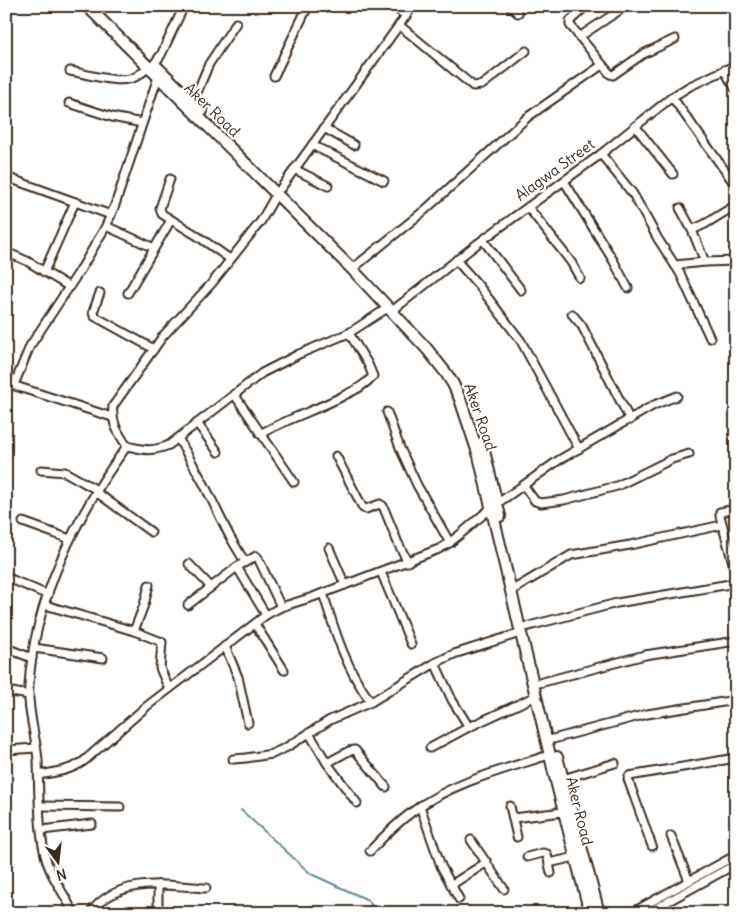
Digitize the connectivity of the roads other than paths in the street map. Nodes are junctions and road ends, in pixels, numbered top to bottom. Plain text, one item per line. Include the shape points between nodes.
1 (88, 6) edge
2 (97, 6) edge
3 (184, 6) edge
4 (308, 6) edge
5 (393, 6) edge
6 (413, 6) edge
7 (510, 6) edge
8 (586, 6) edge
9 (626, 6) edge
10 (518, 12) dead end
11 (406, 16) junction
12 (236, 23) dead end
13 (399, 25) junction
14 (579, 37) junction
15 (675, 38) dead end
16 (126, 39) junction
17 (526, 52) dead end
18 (602, 65) junction
19 (736, 65) edge
20 (151, 66) junction
21 (724, 70) junction
22 (70, 72) dead end
23 (274, 76) dead end
24 (158, 77) junction
25 (736, 90) edge
26 (672, 97) junction
27 (193, 102) junction
28 (69, 103) dead end
29 (142, 123) junction
30 (635, 126) junction
31 (324, 128) junction
32 (312, 145) junction
33 (354, 145) dead end
34 (601, 154) junction
35 (294, 169) junction
36 (674, 174) dead end
37 (6, 177) edge
38 (170, 179) dead end
39 (384, 181) dead end
40 (564, 181) junction
41 (328, 186) dead end
42 (736, 186) edge
43 (279, 191) junction
44 (75, 202) junction
45 (736, 205) edge
46 (528, 207) junction
47 (680, 208) dead end
48 (111, 214) junction
49 (171, 220) junction
50 (106, 226) junction
51 (692, 230) junction
52 (483, 240) junction
53 (154, 248) junction
54 (6, 252) edge
55 (230, 259) junction
56 (456, 260) junction
57 (736, 261) edge
58 (705, 262) junction
59 (357, 265) junction
60 (675, 265) junction
61 (44, 272) junction
62 (580, 278) dead end
63 (68, 286) junction
64 (628, 288) dead end
65 (521, 290) dead end
66 (100, 293) dead end
67 (128, 293) dead end
68 (393, 307) junction
69 (572, 314) dead end
70 (349, 333) junction
71 (710, 338) dead end
72 (154, 350) junction
73 (6, 383) edge
74 (14, 385) junction
75 (234, 394) junction
76 (677, 396) dead end
77 (387, 412) dead end
78 (112, 418) junction
79 (630, 420) junction
80 (197, 423) junction
81 (260, 434) junction
82 (178, 438) junction
83 (127, 446) junction
84 (579, 449) junction
85 (218, 452) dead end
86 (689, 454) dead end
87 (336, 456) dead end
88 (41, 470) dead end
89 (294, 482) dead end
90 (524, 486) junction
91 (97, 491) junction
92 (495, 505) junction
93 (736, 509) edge
94 (24, 522) dead end
95 (722, 524) junction
96 (151, 532) dead end
97 (70, 539) junction
98 (450, 543) junction
99 (329, 548) dead end
100 (245, 562) junction
101 (408, 562) junction
102 (189, 564) dead end
103 (237, 567) junction
104 (735, 571) edge
105 (381, 572) junction
106 (6, 577) edge
107 (736, 584) edge
108 (148, 585) dead end
109 (345, 585) junction
110 (211, 587) junction
111 (516, 588) junction
112 (48, 594) junction
113 (323, 594) junction
114 (188, 604) dead end
115 (45, 605) junction
116 (281, 607) junction
117 (266, 615) junction
118 (255, 624) junction
119 (523, 630) junction
120 (134, 631) junction
121 (736, 641) edge
122 (411, 644) dead end
123 (225, 646) junction
124 (6, 648) edge
125 (34, 648) junction
126 (32, 658) junction
127 (103, 658) dead end
128 (530, 662) junction
129 (434, 664) junction
130 (284, 670) dead end
131 (539, 683) junction
132 (169, 689) junction
133 (6, 691) edge
134 (29, 694) junction
135 (536, 696) junction
136 (736, 700) edge
137 (371, 702) junction
138 (248, 723) dead end
139 (469, 727) junction
140 (309, 733) junction
141 (552, 739) junction
142 (36, 748) junction
143 (430, 748) dead end
144 (6, 750) edge
145 (549, 755) junction
146 (736, 758) edge
147 (233, 759) dead end
148 (327, 763) junction
149 (615, 763) dead end
150 (38, 775) junction
151 (563, 779) junction
152 (386, 787) dead end
153 (357, 803) dead end
154 (40, 806) junction
155 (420, 806) junction
156 (510, 806) dead end
157 (120, 807) dead end
158 (563, 812) junction
159 (513, 818) junction
160 (92, 824) dead end
161 (42, 830) junction
162 (671, 836) dead end
163 (517, 837) dead end
164 (471, 840) dead end
165 (652, 846) dead end
166 (370, 850) dead end
167 (526, 856) dead end
168 (736, 856) edge
169 (575, 857) junction
170 (487, 862) junction
171 (549, 863) junction
172 (736, 864) edge
173 (551, 873) dead end
174 (689, 881) junction
175 (158, 885) junction
176 (451, 885) junction
177 (206, 888) dead end
178 (504, 889) dead end
179 (459, 899) dead end
180 (73, 913) edge
181 (90, 913) edge
182 (158, 913) edge
183 (590, 913) edge
184 (599, 913) edge
185 (632, 913) edge
186 (647, 913) edge

1 - 16 street, Aker Road
2 - 16 street, Aker Road
3 - 20 street via 161,55
4 - 23 street
5 - 11 street
6 - 11 street
7 - 10 street
8 - 14 street via 570,21
9 - 14 street
11 - 13 street
12 - 27 street via 208,64
13 - 17 street via 473,86 482,85
13 - 31 street
14 - 18 street
15 - 18 street via 643,54 613,75
16 - 20 street, Aker Road
18 - 59 street via 529,116 425,210
19 - 21 street, Alagwa Street
20 - 22 street via 128,80
20 - 24 street, Aker Road
20 - 27 street, Aker Road
21 - 25 street
21 - 26 street, Alagwa Street
24 - 29 street
24 - 43 street, Aker Road
26 - 30 street, Alagwa Street
26 - 42 street
27 - 43 street, Aker Road
28 - 29 street
29 - 48 street
30 - 34 street, Alagwa Street
30 - 36 street
31 - 32 street
31 - 33 street
32 - 35 street
32 - 39 street
34 - 40 street, Alagwa Street
34 - 60 street via 633,194
35 - 41 street
35 - 43 street
37 - 44 street
38 - 49 street via 160,210
40 - 46 street, Alagwa Street
40 - 64 street
43 - 55 street via 262,220
43 - 59 street, Aker Road
43 - 68 street, Aker Road
44 - 48 street
44 - 61 street
45 - 51 street
46 - 52 street, Alagwa Street
46 - 62 street
47 - 51 street
48 - 50 street
49 - 53 street
49 - 55 street
50 - 53 street
50 - 63 street
51 - 58 street
52 - 56 street, Alagwa Street
52 - 65 street
53 - 67 street
54 - 61 street
55 - 72 street
56 - 68 street, Alagwa Street
56 - 84 street via 521,340
57 - 58 street
58 - 60 street
59 - 68 street, Aker Road
60 - 71 street
61 - 63 street
63 - 74 street via 30,346
66 - 72 street via 94,316
68 - 70 street, Alagwa Street
68 - 92 street, Aker Road via 453,384
69 - 79 street via 582,326
70 - 75 street, Alagwa Street via 262,373
70 - 81 street via 373,376 365,385
72 - 78 street via 113,406
73 - 74 street
74 - 78 street
75 - 80 street, Alagwa Street
75 - 81 street
76 - 79 street
77 - 98 street via 417,485
78 - 83 street
79 - 84 street
80 - 82 street, Alagwa Street
80 - 85 street
81 - 89 street
82 - 83 street, Alagwa Street via 155,450
82 - 100 street
83 - 91 street
84 - 90 street
86 - 90 street via 617,486 564,500 535,501
87 - 101 street via 363,508 383,506
88 - 91 street via 65,472
90 - 92 street
91 - 96 street
91 - 97 street
92 - 98 street
92 - 111 street, Aker Road
92 - 119 street, Aker Road
93 - 95 street via 720,512
94 - 97 street
95 - 104 street
95 - 111 street via 571,555
97 - 112 street
98 - 101 street
99 - 109 street
100 - 103 street
100 - 116 street via 258,558
101 - 105 street
102 - 110 street
103 - 110 street
103 - 117 street
105 - 109 street
105 - 122 street
106 - 112 street
107 - 119 street via 617,603
108 - 120 street
109 - 113 street
110 - 114 street
111 - 119 street, Aker Road
112 - 115 street
113 - 116 street
113 - 137 street via 339,645
115 - 120 street
115 - 125 street
116 - 117 street
117 - 118 street
118 - 123 street
118 - 130 street
119 - 128 street, Aker Road
119 - 129 street
120 - 132 street via 162,642 160,668
121 - 131 street via 645,655
123 - 132 street
123 - 138 street via 238,677
124 - 126 street
125 - 126 street
125 - 127 street
126 - 134 street
128 - 131 street, Aker Road
128 - 135 street, Aker Road
129 - 137 street
129 - 139 street
131 - 141 street, Aker Road
132 - 150 street via 74,768
133 - 134 street
134 - 142 street
135 - 139 street
135 - 145 street, Aker Road
136 - 141 street via 647,714
137 - 140 street
139 - 143 street
140 - 147 street via 272,754
140 - 148 street
141 - 151 street, Aker Road
142 - 144 street
142 - 150 street
145 - 155 street via 462,785
145 - 158 street, Aker Road
146 - 165 street via 629,776
148 - 152 street via 355,750
148 - 153 street
149 - 151 street
150 - 154 street
151 - 184 street, Aker Road
154 - 157 street
154 - 161 street
155 - 166 street
155 - 176 street via 438,859
156 - 159 street
158 - 159 street
158 - 169 street, Aker Road
159 - 163 street
160 - 161 street
161 - 180 street via 47,861
162 - 174 street
164 - 170 street
167 - 171 street via 545,853
168 - 174 street
169 - 171 street
169 - 183 street, Aker Road
170 - 176 street
170 - 178 street
171 - 173 street
172 - 186 street
174 - 185 street
175 - 177 street
175 - 181 street via 118,890
175 - 182 street
176 - 179 street

